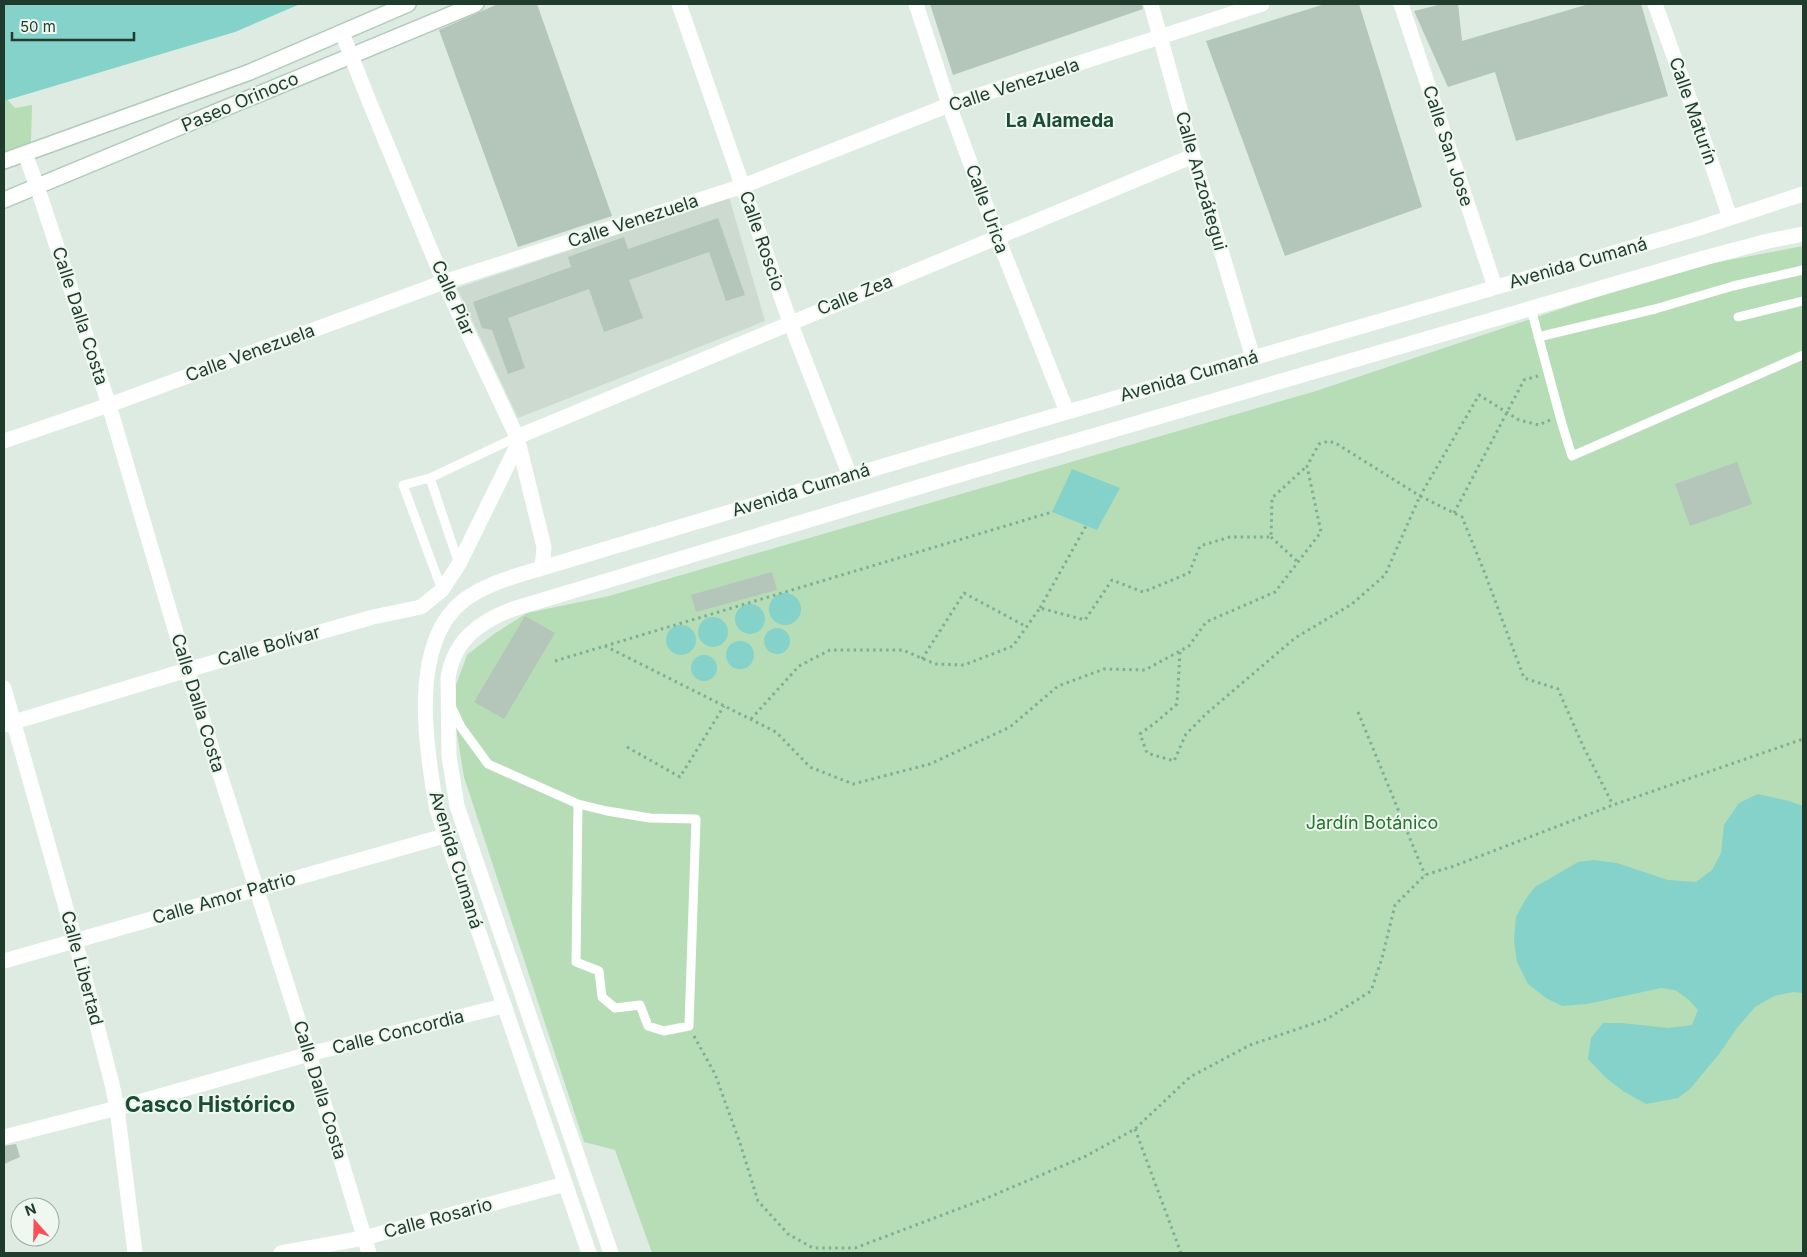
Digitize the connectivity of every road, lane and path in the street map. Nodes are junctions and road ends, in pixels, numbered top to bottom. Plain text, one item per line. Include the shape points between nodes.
1 (408, 4) edge
2 (476, 4) edge
3 (679, 4) edge
4 (916, 4) edge
5 (1151, 4) edge
6 (1262, 4) edge
7 (1401, 4) edge
8 (1655, 4) edge
9 (342, 33) junction
10 (1162, 37) junction
11 (352, 54) junction
12 (949, 105) junction
13 (24, 154) junction
14 (1193, 156) junction
15 (4, 161) edge
16 (37, 186) junction
17 (743, 186) junction
18 (1803, 194) edge
19 (4, 200) edge
20 (1730, 218) junction
21 (1803, 234) edge
22 (997, 236) junction
23 (1803, 270) edge
24 (444, 282) junction
25 (1495, 287) junction
26 (1803, 301) edge
27 (1531, 308) junction
28 (1738, 317) dead end
29 (790, 322) junction
30 (1538, 337) junction
31 (1803, 355) edge
32 (1253, 358) junction
33 (1548, 373) junction
34 (109, 405) junction
35 (1067, 412) junction
36 (1560, 418) junction
37 (518, 440) junction
38 (4, 441) edge
39 (1307, 466) junction
40 (850, 476) junction
41 (430, 478) junction
42 (1420, 496) junction
43 (1052, 512) dead end
44 (1454, 513) junction
45 (1086, 526) dead end
46 (1271, 537) junction
47 (1298, 562) junction
48 (459, 564) junction
49 (542, 568) junction
50 (442, 590) junction
51 (1040, 608) junction
52 (1027, 627) junction
53 (604, 646) junction
54 (1180, 651) junction
55 (922, 658) junction
56 (555, 661) dead end
57 (187, 670) junction
58 (4, 688) edge
59 (447, 698) junction
60 (724, 706) junction
61 (1358, 712) dead end
62 (751, 719) junction
63 (8, 723) edge
64 (1803, 739) edge
65 (627, 747) dead end
66 (578, 804) junction
67 (1613, 805) junction
68 (444, 836) junction
69 (1425, 874) junction
70 (257, 888) junction
71 (75, 940) junction
72 (4, 961) edge
73 (503, 1006) junction
74 (688, 1026) junction
75 (309, 1054) junction
76 (118, 1108) junction
77 (1135, 1129) junction
78 (4, 1137) edge
79 (565, 1184) junction
80 (364, 1238) junction
81 (135, 1253) edge
82 (281, 1253) edge
83 (369, 1253) edge
84 (589, 1253) edge
85 (610, 1253) edge
86 (1181, 1253) edge

1 - 9 street, Paseo Orinoco
2 - 11 street, Paseo Orinoco
3 - 17 street, Calle Roscio
4 - 12 street, Calle Urica
5 - 10 street, Calle Anzoátegui
6 - 10 street, Calle Venezuela
7 - 25 street, Calle San Jose
8 - 20 street, Calle Maturín
9 - 11 street, Calle Piar
9 - 13 street, Paseo Orinoco via 206,89
10 - 12 street, Calle Venezuela
10 - 14 street, Calle Anzoátegui
11 - 16 street, Paseo Orinoco
11 - 24 street, Calle Piar
12 - 17 street, Calle Venezuela
12 - 22 street, Calle Urica
13 - 15 street, Paseo Orinoco
13 - 16 street, Calle Dalla Costa
14 - 22 street, Calle Zea
14 - 32 street, Calle Anzoátegui
16 - 19 street, Paseo Orinoco
16 - 34 street, Calle Dalla Costa
17 - 24 street, Calle Venezuela
17 - 29 street, Calle Roscio
18 - 20 street, Avenida Cumaná
20 - 25 street, Avenida Cumaná
21 - 27 street, Avenida Cumaná via 1704,258
22 - 29 street, Calle Zea
22 - 35 street, Calle Urica
23 - 30 lane
24 - 34 street, Calle Venezuela
24 - 37 street, Calle Piar
25 - 32 street, Avenida Cumaná
26 - 28 lane
27 - 30 lane
27 - 59 street, Avenida Cumaná via 513,608 483,622 463,642 450,668
29 - 37 street, Calle Zea
29 - 40 street, Calle Roscio
30 - 33 lane
31 - 36 lane via 1572,456
32 - 35 street, Avenida Cumaná
33 - 36 lane
33 - 44 path via 1524,380
34 - 38 street, Calle Venezuela
34 - 57 street, Calle Dalla Costa
35 - 40 street, Avenida Cumaná
36 - 42 path via 1539,425 1519,420 1479,395
37 - 41 lane
37 - 48 street
37 - 49 street, Calle Piar via 544,547
39 - 42 path via 1319,444 1329,441 1379,468
39 - 46 path via 1272,498
39 - 47 path via 1321,532
40 - 49 street, Avenida Cumaná
41 - 48 lane
41 - 50 lane via 404,485
42 - 44 path
42 - 54 path via 1385,575 1352,604 1295,638 1207,713 1186,734 1174,761 1147,754 1140,734 1178,704
43 - 53 path
44 - 67 path via 1462,517 1524,678 1558,689
45 - 51 path
46 - 47 path
46 - 51 path via 1230,537 1200,546 1189,573 1143,592 1112,580 1085,620
47 - 54 path via 1274,592 1206,622 1189,646
48 - 50 street
49 - 68 street, Avenida Cumaná via 486,587 468,598 450,614 434,641 429,657 426,722 428,758
50 - 57 street, Calle Bolívar via 421,607 373,617
51 - 52 path
52 - 55 path via 1013,646 964,665 935,664
52 - 55 path via 964,593
53 - 56 path
53 - 60 path
54 - 62 path via 1145,670 1104,669 1058,686 1010,727 930,764 853,784 810,767 776,732
55 - 62 path via 903,650 830,650 799,666
57 - 63 street, Calle Bolívar
57 - 70 street, Calle Dalla Costa
58 - 63 street, Calle Libertad
59 - 66 lane via 461,726 488,764
59 - 85 street, Avenida Cumaná via 449,756 457,806
60 - 62 path
60 - 65 path via 680,777
61 - 69 path
63 - 71 street, Calle Libertad
64 - 67 path
66 - 74 lane via 576,962 599,971 602,997 615,1008 640,1005 648,1026 664,1031
66 - 74 lane via 650,818 696,819
67 - 69 path
68 - 70 street, Calle Amor Patrio
68 - 73 street, Avenida Cumaná
69 - 77 path via 1395,905 1371,992 1327,1020 1250,1045 1190,1077
70 - 71 street, Calle Amor Patrio
70 - 75 street, Calle Dalla Costa
71 - 72 street, Calle Amor Patrio
71 - 76 street, Calle Libertad
73 - 75 street, Calle Concordia
73 - 79 street, Avenida Cumaná
74 - 77 path via 715,1074 758,1201 788,1234 813,1248 855,1248 907,1229 1086,1156
75 - 76 street, Calle Concordia
75 - 80 street, Calle Dalla Costa
76 - 78 street, Calle Concordia
76 - 81 street, Calle Libertad
77 - 86 path
79 - 80 street, Calle Rosario
79 - 84 street, Avenida Cumaná
80 - 82 street, Calle Rosario
80 - 83 street, Calle Dalla Costa

